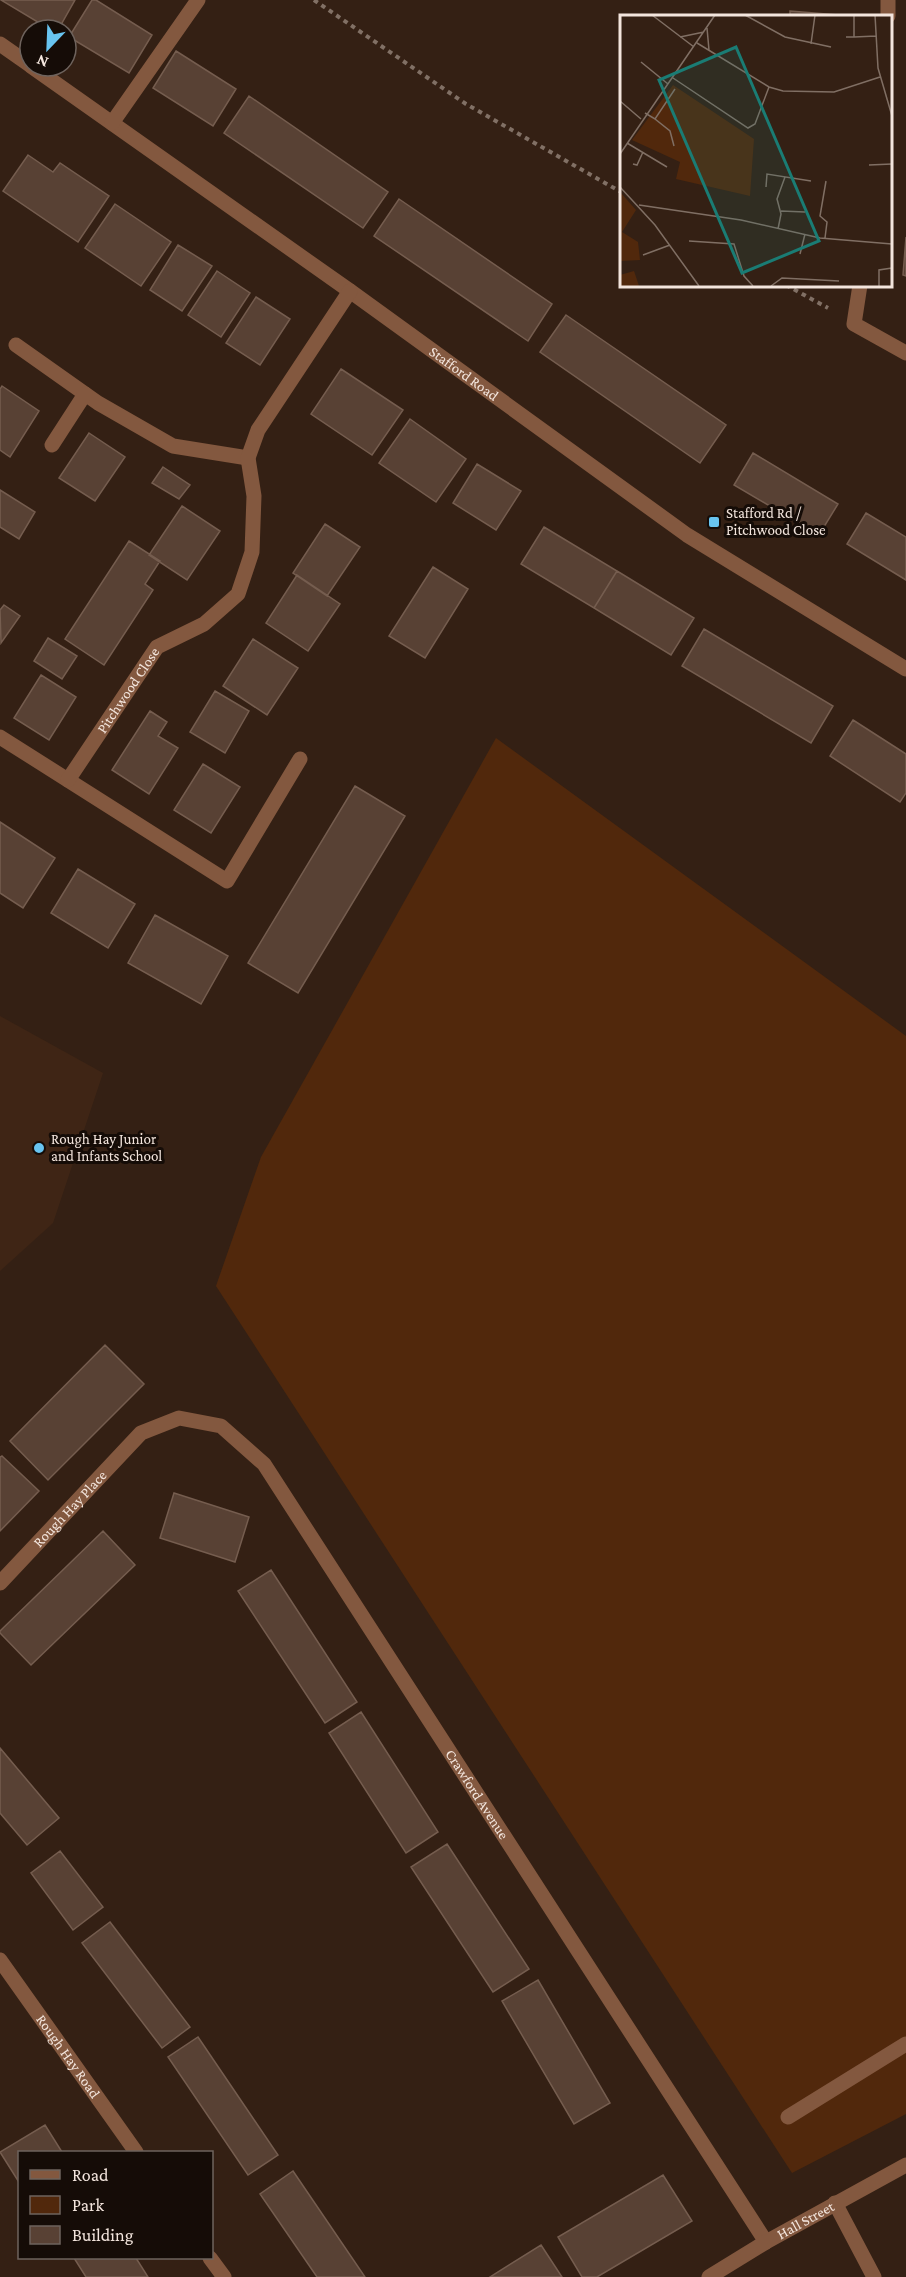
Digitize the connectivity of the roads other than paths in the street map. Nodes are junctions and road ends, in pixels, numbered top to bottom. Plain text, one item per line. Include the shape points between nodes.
1 (198, 0) edge
2 (0, 44) edge
3 (18, 57) edge
4 (47, 78) edge
5 (112, 123) junction
6 (860, 286) edge
7 (350, 291) junction
8 (16, 345) dead end
9 (906, 353) edge
10 (85, 394) junction
11 (52, 445) dead end
12 (248, 458) junction
13 (906, 669) edge
14 (0, 737) edge
15 (300, 759) dead end
16 (68, 780) junction
17 (141, 1433) joint
18 (0, 1583) edge
19 (0, 1960) edge
20 (906, 2044) edge
21 (788, 2117) dead end
22 (135, 2151) edge
23 (906, 2165) edge
24 (835, 2203) junction
25 (766, 2242) junction
26 (211, 2259) edge
27 (224, 2277) edge
28 (709, 2277) edge
29 (874, 2277) edge

1 - 5 street
2 - 3 street, Stafford Road
4 - 5 street, Stafford Road
5 - 7 street, Stafford Road
6 - 9 street via 854,324
7 - 12 street, Pitchwood Close via 258,430
7 - 13 street, Stafford Road via 687,535
8 - 10 street
10 - 11 street
10 - 12 street via 172,446
12 - 16 street, Pitchwood Close via 254,496 252,552 238,594 204,624 157,647
14 - 16 street
15 - 16 street via 227,881
17 - 18 street, Rough Hay Place
17 - 25 street, Crawford Avenue via 178,1418 221,1426 264,1464
19 - 22 street, Rough Hay Road
20 - 21 street
23 - 24 street, Hall Street
24 - 25 street, Hall Street
24 - 29 street
25 - 28 street, Hall Street
26 - 27 street

